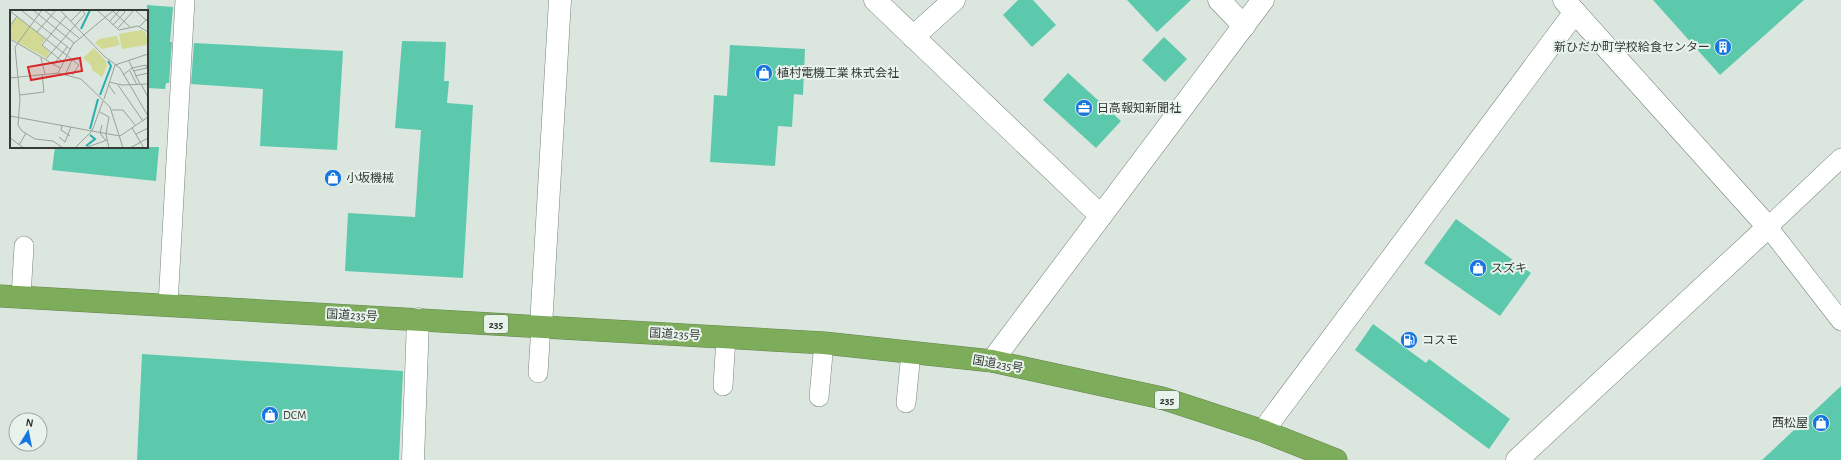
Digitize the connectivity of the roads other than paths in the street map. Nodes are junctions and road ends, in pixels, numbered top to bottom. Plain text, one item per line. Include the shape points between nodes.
1 (185, 0) edge
2 (560, 0) edge
3 (875, 0) edge
4 (954, 0) edge
5 (1219, 0) edge
6 (1263, 0) edge
7 (1569, 6) edge
8 (1244, 26) junction
9 (913, 37) junction
10 (1841, 158) edge
11 (1101, 216) junction
12 (1768, 227) junction
13 (24, 246) dead end
14 (0, 296) edge
15 (21, 297) junction
16 (168, 305) junction
17 (418, 319) junction
18 (1841, 321) edge
19 (541, 326) junction
20 (726, 337) junction
21 (824, 343) junction
22 (911, 353) junction
23 (992, 361) junction
24 (538, 373) dead end
25 (723, 386) dead end
26 (819, 397) dead end
27 (906, 403) dead end
28 (1263, 431) junction
29 (413, 460) edge
30 (1336, 460) edge
31 (1517, 460) edge

1 - 16 lane
2 - 19 street
3 - 9 street
4 - 9 street
5 - 8 street
6 - 8 street
7 - 12 street
7 - 28 street
8 - 11 street
9 - 11 street
10 - 12 lane
11 - 23 street
12 - 18 lane
12 - 31 street
13 - 15 lane
14 - 15 highway, 国道235号 / 235
15 - 16 highway, 国道235号 / 235
16 - 17 highway, 国道235号 / 235
17 - 19 highway, 国道235号 / 235
17 - 29 street
19 - 20 highway, 国道235号 / 235
19 - 24 lane
20 - 21 highway, 国道235号 / 235
20 - 25 lane
21 - 22 highway, 国道235号 / 235
21 - 26 lane
22 - 23 highway, 国道235号 / 235
22 - 27 lane
23 - 28 highway, 国道235号 / 235 via 1162,398
28 - 30 highway, 国道235号 / 235

